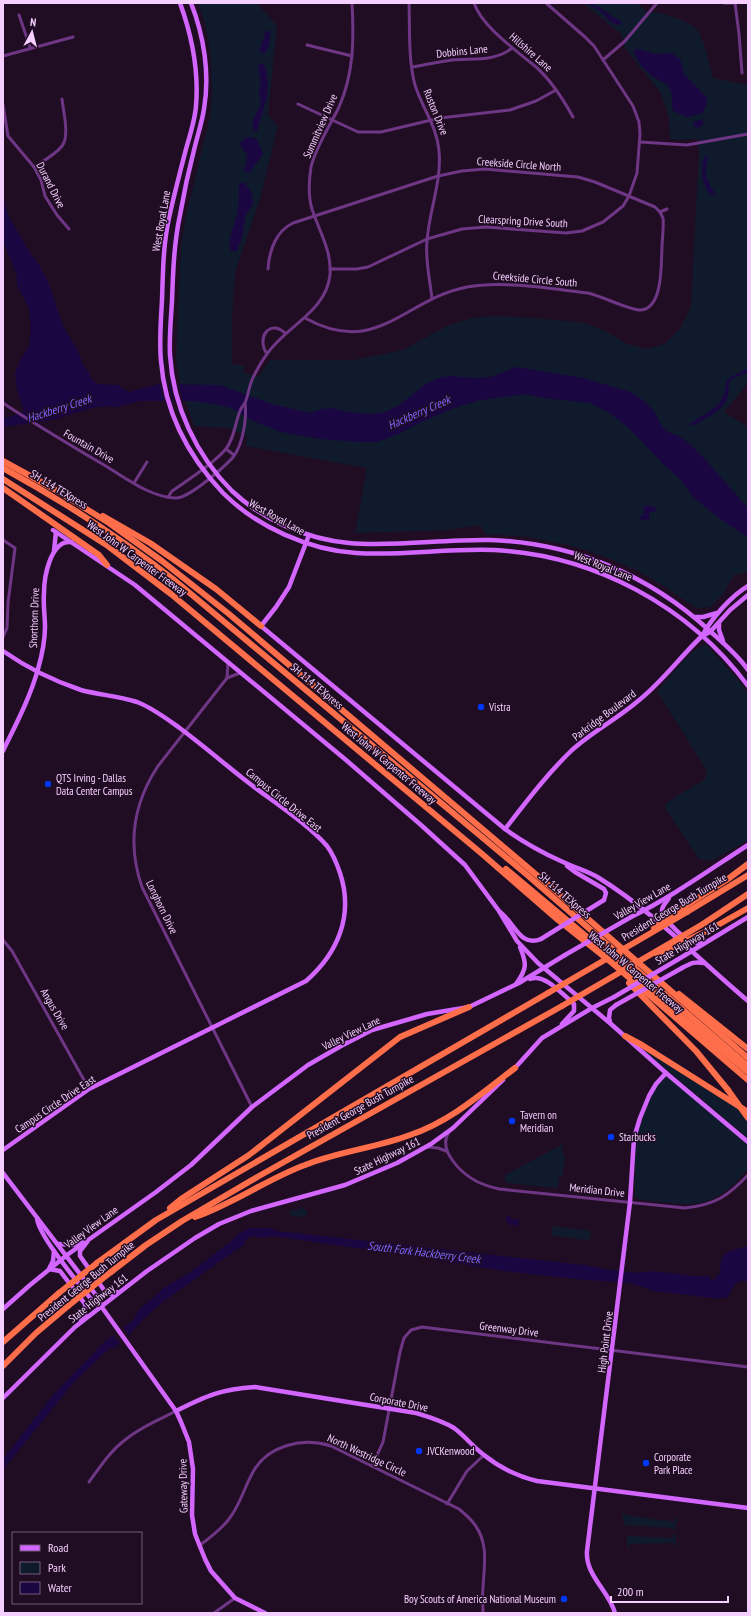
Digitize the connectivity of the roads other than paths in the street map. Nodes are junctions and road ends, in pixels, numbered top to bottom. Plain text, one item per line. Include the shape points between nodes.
1 (180, 3) edge
2 (191, 3) edge
3 (352, 3) edge
4 (409, 3) edge
5 (474, 3) edge
6 (546, 3) edge
7 (657, 3) edge
8 (724, 3) edge
9 (735, 3) edge
10 (19, 15) dead end
11 (73, 37) dead end
12 (307, 45) dead end
13 (30, 47) junction
14 (512, 48) junction
15 (3, 56) edge
16 (352, 56) junction
17 (603, 60) junction
18 (412, 67) junction
19 (742, 73) dead end
20 (556, 90) junction
21 (62, 98) dead end
22 (298, 104) dead end
23 (3, 105) edge
24 (573, 117) dead end
25 (431, 119) junction
26 (332, 121) junction
27 (748, 134) edge
28 (8, 136) junction
29 (3, 137) edge
30 (640, 142) junction
31 (34, 167) junction
32 (438, 176) junction
33 (629, 196) junction
34 (667, 209) dead end
35 (660, 212) junction
36 (315, 216) junction
37 (69, 229) dead end
38 (427, 239) junction
39 (268, 269) dead end
40 (330, 270) junction
41 (432, 299) junction
42 (305, 318) junction
43 (161, 324) junction
44 (171, 325) junction
45 (285, 333) junction
46 (267, 354) junction
47 (3, 403) edge
48 (245, 403) junction
49 (232, 436) junction
50 (241, 438) junction
51 (226, 450) junction
52 (234, 455) junction
53 (3, 461) edge
54 (147, 462) dead end
55 (210, 463) junction
56 (3, 468) edge
57 (202, 469) junction
58 (217, 473) junction
59 (210, 478) junction
60 (3, 479) edge
61 (134, 483) junction
62 (3, 488) edge
63 (168, 497) junction
64 (84, 508) junction
65 (54, 531) joint
66 (309, 534) junction
67 (3, 540) edge
68 (73, 542) junction
69 (306, 543) junction
70 (54, 551) junction
71 (572, 553) junction
72 (569, 562) junction
73 (107, 564) junction
74 (748, 586) edge
75 (748, 595) edge
76 (720, 612) junction
77 (694, 617) junction
78 (719, 623) junction
79 (261, 626) junction
80 (706, 628) junction
81 (710, 632) junction
82 (702, 636) junction
83 (3, 637) edge
84 (725, 645) junction
85 (3, 651) edge
86 (228, 662) junction
87 (748, 670) edge
88 (38, 671) junction
89 (240, 673) junction
90 (227, 678) junction
91 (305, 678) junction
92 (748, 686) edge
93 (185, 733) junction
94 (3, 750) edge
95 (386, 756) junction
96 (505, 829) junction
97 (748, 845) edge
98 (481, 853) junction
99 (562, 862) junction
100 (748, 864) edge
101 (748, 875) edge
102 (748, 894) edge
103 (672, 895) junction
104 (748, 908) edge
105 (686, 910) junction
106 (499, 911) junction
107 (644, 911) junction
108 (748, 918) edge
109 (3, 940) edge
110 (518, 941) junction
111 (708, 942) junction
112 (691, 951) junction
113 (612, 963) junction
114 (635, 963) junction
115 (704, 964) junction
116 (543, 968) junction
117 (516, 985) junction
118 (666, 988) junction
119 (748, 1001) edge
120 (469, 1007) junction
121 (592, 1008) junction
122 (611, 1024) junction
123 (560, 1027) junction
124 (212, 1028) junction
125 (625, 1036) junction
126 (748, 1049) edge
127 (748, 1058) edge
128 (748, 1066) edge
129 (515, 1068) junction
130 (748, 1072) edge
131 (666, 1073) junction
132 (748, 1080) edge
133 (90, 1089) junction
134 (252, 1106) junction
135 (748, 1112) edge
136 (748, 1118) edge
137 (450, 1131) junction
138 (748, 1142) edge
139 (426, 1147) junction
140 (3, 1150) edge
141 (446, 1151) junction
142 (3, 1173) edge
143 (748, 1174) edge
144 (630, 1202) junction
145 (37, 1218) junction
146 (156, 1220) junction
147 (182, 1221) junction
148 (90, 1238) junction
149 (58, 1244) junction
150 (54, 1251) junction
151 (67, 1255) junction
152 (61, 1260) junction
153 (49, 1269) junction
154 (120, 1292) junction
155 (101, 1306) junction
156 (3, 1309) edge
157 (75, 1327) junction
158 (3, 1342) edge
159 (613, 1350) junction
160 (12, 1357) junction
161 (3, 1366) edge
162 (748, 1367) edge
163 (3, 1370) edge
164 (3, 1398) edge
165 (390, 1408) junction
166 (176, 1411) junction
167 (484, 1455) junction
168 (372, 1466) junction
169 (89, 1482) dead end
170 (595, 1489) junction
171 (447, 1504) junction
172 (748, 1508) edge
173 (199, 1546) junction
174 (235, 1598) junction
175 (214, 1613) edge
176 (265, 1613) edge
177 (483, 1613) edge
178 (615, 1613) edge

1 - 43 main road, West Royal Lane via 195,56 196,106 166,232
2 - 44 main road, West Royal Lane via 205,56 206,91 176,238
3 - 16 street, Summitview Drive
4 - 18 street, Ruston Drive
5 - 14 street, Hillshire Lane via 490,26
6 - 17 street, Clearspring Drive South via 585,37
7 - 17 street via 625,40
8 - 9 street
9 - 19 street
10 - 13 street
11 - 13 street
12 - 16 street
13 - 15 street
14 - 18 street, Dobbins Lane via 506,53 491,57
14 - 20 street, Hillshire Lane via 536,67
16 - 26 street, Summitview Drive via 346,89
17 - 30 street, Clearspring Drive South via 633,106
18 - 25 street, Ruston Drive via 418,94
20 - 24 street, Hillshire Lane
20 - 25 street via 536,101 510,110
21 - 31 street via 66,127 64,144
22 - 26 street
23 - 28 street
25 - 26 street via 372,133 358,132
25 - 32 street, Ruston Drive via 437,134
26 - 36 street, Summitview Drive via 311,167 310,197
27 - 30 street via 687,145
28 - 29 street
28 - 31 street, Durand Drive
30 - 33 street, Clearspring Drive South via 637,173
31 - 37 street, Durand Drive via 45,196 56,215
32 - 33 street, Creekside Circle North via 485,170 578,177
32 - 36 street, Creekside Circle North
32 - 38 street, Ruston Drive
33 - 35 street via 655,207
33 - 38 street, Clearspring Drive South via 612,216 582,231 566,233 486,227 462,229
34 - 35 street
35 - 41 street, Creekside Circle South via 663,220 660,285 652,304 643,310 588,293 496,284 458,289
36 - 39 street, Creekside Circle North via 293,223 281,231 269,257
36 - 40 street, Summitview Drive via 327,248
38 - 40 street, Clearspring Drive South via 368,267
38 - 41 street, Ruston Drive
40 - 42 street, Summitview Drive via 323,296
41 - 42 street, Creekside Circle South via 387,324 362,330 329,329
42 - 45 street, Summitview Drive
43 - 44 main road
43 - 57 main road, West Royal Lane via 161,365 168,401 185,443
44 - 55 main road, West Royal Lane via 171,365 177,398 198,447
45 - 46 street, Summitview Drive
45 - 46 street via 280,329 265,332 262,342
46 - 48 street, Summitview Drive via 254,376
47 - 61 street, Fountain Drive
48 - 49 street, Summitview Drive
48 - 50 street, Summitview Drive
49 - 50 street
49 - 51 street, Summitview Drive
50 - 52 street, Summitview Drive
51 - 52 street
51 - 55 street, Summitview Drive
52 - 58 street, Summitview Drive
53 - 64 highway, West John W Carpenter Freeway
54 - 61 street
55 - 57 street, Summitview Drive
55 - 58 main road, West Royal Lane
56 - 95 highway, SH 114 TEXpress via 46,492 137,551
57 - 59 main road, West Royal Lane
57 - 63 street via 172,491
58 - 59 street, Summitview Drive
58 - 66 main road, West Royal Lane via 230,489 258,512
59 - 63 street, Fountain Drive via 186,495 177,499
59 - 69 main road, West Royal Lane via 241,508 270,527
60 - 98 highway, West John W Carpenter Freeway via 108,546 171,594
61 - 63 street, Fountain Drive
62 - 73 highway via 99,555
64 - 79 highway via 111,520 150,543 216,589
64 - 91 highway, West John W Carpenter Freeway via 122,532 174,571
65 - 68 main road, West John W Carpenter Freeway
65 - 70 main road, Shorthorn Drive
66 - 69 main road
66 - 71 main road, West Royal Lane via 333,541 364,544 505,541
67 - 83 street via 15,548 7,628
68 - 70 main road via 64,542
68 - 73 main road, West John W Carpenter Freeway
69 - 72 main road, West Royal Lane via 329,550 363,554 501,550 536,554
69 - 79 main road via 289,587
70 - 88 main road, Shorthorn Drive via 45,578 44,641
71 - 72 main road
71 - 77 main road, West Royal Lane via 613,567 643,582
72 - 82 main road, West Royal Lane via 606,575 637,590 669,610
73 - 86 main road, West John W Carpenter Freeway
74 - 76 main road, Parkridge Boulevard
75 - 78 main road, Parkridge Boulevard
76 - 77 main road via 703,618
76 - 80 main road, Parkridge Boulevard
77 - 80 main road, West Royal Lane
78 - 81 main road, Parkridge Boulevard
78 - 84 main road via 721,638
79 - 96 main road, West John W Carpenter Freeway
80 - 81 main road, West Royal Lane
80 - 82 main road, Parkridge Boulevard
81 - 82 main road, Parkridge Boulevard
81 - 84 main road, West Royal Lane
82 - 92 main road, West Royal Lane
82 - 96 main road, Parkridge Boulevard via 641,699 572,751 549,774
84 - 87 main road, West Royal Lane
85 - 88 main road, Campus Circle Drive East
86 - 89 main road, West John W Carpenter Freeway
86 - 90 street
88 - 93 main road, Campus Circle Drive East via 81,690 137,702
88 - 94 main road, Shorthorn Drive
89 - 90 street
89 - 106 main road, West John W Carpenter Freeway via 346,760 465,865
90 - 93 street, Longhorn Drive
91 - 95 highway via 310,688
91 - 118 highway, West John W Carpenter Freeway
93 - 124 street, Longhorn Drive via 150,777 139,802 134,828 135,862 142,887
93 - 124 main road, Campus Circle Drive East via 327,847 337,864 346,905 341,932 331,953 324,964 306,981
95 - 128 highway, SH 114 TEXpress
96 - 99 main road, West John W Carpenter Freeway
97 - 103 main road, Valley View Lane
98 - 113 highway, West John W Carpenter Freeway
98 - 130 highway, SH 114 TEXpress via 489,855
99 - 106 main road, bridge via 604,888 604,900 535,942 522,937
99 - 107 main road, West John W Carpenter Freeway via 598,878
100 - 105 highway
101 - 105 highway, President George Bush Turnpike
102 - 114 highway, President George Bush Turnpike, bridge
103 - 107 main road, Valley View Lane
103 - 111 main road via 662,907 664,918 688,941 697,944
104 - 114 highway, bridge via 673,948
105 - 146 highway, President George Bush Turnpike, bridge via 643,938
106 - 110 main road, West John W Carpenter Freeway
107 - 112 main road, West John W Carpenter Freeway
107 - 116 main road, Valley View Lane, bridge
108 - 111 main road, State Highway 161
109 - 133 street, Angus Drive
110 - 116 main road, West John W Carpenter Freeway
110 - 117 main road via 525,965 523,975
111 - 112 main road, State Highway 161
112 - 115 main road, West John W Carpenter Freeway
112 - 121 main road, State Highway 161, bridge
113 - 132 highway, West John W Carpenter Freeway
113 - 136 highway, bridge via 696,1051
114 - 147 highway, President George Bush Turnpike, bridge
115 - 119 main road, West John W Carpenter Freeway
115 - 122 main road, bridge via 696,962 682,968 616,1005 610,1010
116 - 117 main road, Valley View Lane
116 - 121 main road, West John W Carpenter Freeway
117 - 120 main road, Valley View Lane
117 - 123 main road via 534,977 543,978 574,1004 574,1011
118 - 126 highway via 677,992
118 - 127 highway, West John W Carpenter Freeway
120 - 134 main road, Valley View Lane via 427,1014 372,1030 308,1065
120 - 146 highway via 400,1037 248,1155 181,1199
121 - 122 main road, West John W Carpenter Freeway
121 - 123 main road, State Highway 161
122 - 125 main road, West John W Carpenter Freeway
123 - 129 main road, State Highway 161 via 542,1038
124 - 133 main road, Campus Circle Drive East
124 - 134 street, Longhorn Drive
125 - 131 main road, West John W Carpenter Freeway
125 - 135 highway
129 - 137 main road, State Highway 161
129 - 147 highway via 484,1094 428,1128 402,1138 306,1164 210,1212
131 - 138 main road, West John W Carpenter Freeway
131 - 144 main road, High Point Drive via 649,1096 634,1138
133 - 140 main road, Campus Circle Drive East
134 - 148 main road, Valley View Lane via 191,1165
137 - 139 main road, State Highway 161
137 - 141 street via 445,1142
139 - 141 street
139 - 154 main road, State Highway 161 via 397,1163 345,1185 268,1205 219,1224 186,1244
141 - 144 street, Meridian Drive via 462,1171 488,1187
142 - 145 main road, Gateway Drive
143 - 144 street, Meridian Drive via 728,1195 708,1205 685,1208
144 - 159 main road, High Point Drive
145 - 149 main road, Gateway Drive
145 - 150 main road, Gateway Drive via 38,1226
146 - 158 highway, President George Bush Turnpike, bridge via 59,1293
147 - 160 highway, President George Bush Turnpike, bridge via 68,1306
148 - 149 main road via 74,1245
148 - 151 main road, Valley View Lane
148 - 154 main road via 80,1251 80,1256 104,1290 111,1294
149 - 151 main road, Gateway Drive
150 - 152 main road, Gateway Drive
150 - 153 main road
151 - 152 main road, Valley View Lane
151 - 155 main road, Gateway Drive via 99,1298
152 - 153 main road, Valley View Lane
152 - 155 main road, Gateway Drive via 94,1303
153 - 156 main road, Valley View Lane
153 - 157 main road via 60,1271 85,1304 85,1314
154 - 155 main road, State Highway 161
155 - 157 main road, State Highway 161
155 - 166 main road, Gateway Drive
157 - 164 main road, State Highway 161
159 - 162 street, Greenway Drive
159 - 165 street, Greenway Drive via 416,1328 404,1338
159 - 170 main road, High Point Drive
160 - 161 highway, President George Bush Turnpike
160 - 163 highway
165 - 166 main road, Corporate Drive via 255,1387 221,1391
165 - 167 main road, Corporate Drive via 441,1421
165 - 168 street, Greenway Drive via 383,1442
166 - 169 street via 124,1440
166 - 173 main road, Gateway Drive via 192,1455 192,1515
167 - 170 main road, Corporate Drive via 523,1478
167 - 171 street via 467,1471
168 - 171 street, North Westridge Circle
168 - 173 street, North Westridge Circle via 331,1446 319,1443 302,1442 284,1446 257,1466 229,1519
170 - 172 main road, Corporate Drive
170 - 178 main road, High Point Drive via 586,1560 608,1596
171 - 177 street, North Westridge Circle via 459,1509 474,1523 480,1533 485,1564 482,1588
173 - 174 main road, Gateway Drive via 212,1571
174 - 175 street
174 - 176 main road, Gateway Drive

